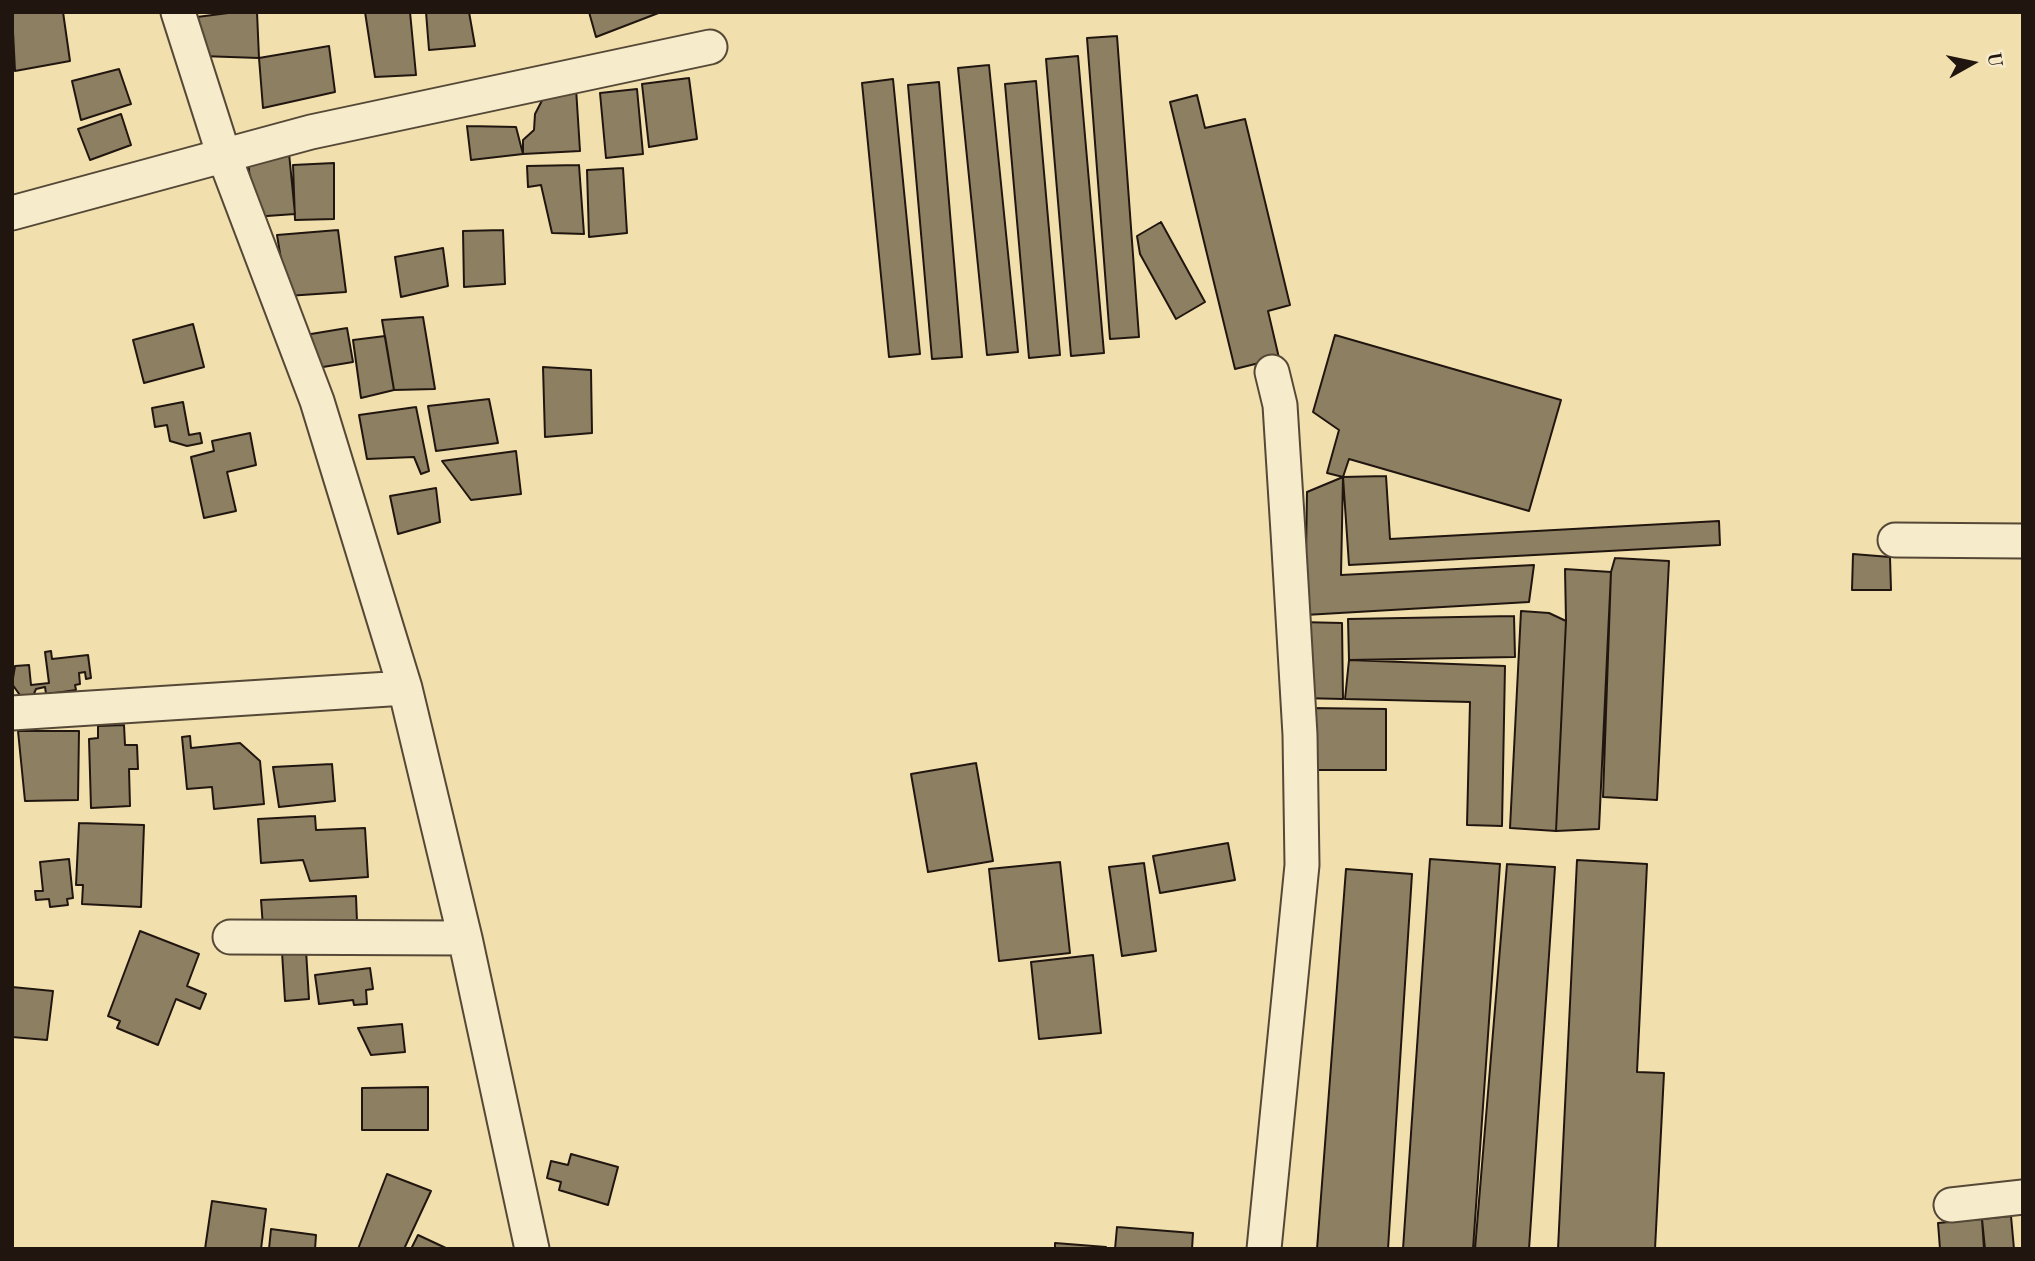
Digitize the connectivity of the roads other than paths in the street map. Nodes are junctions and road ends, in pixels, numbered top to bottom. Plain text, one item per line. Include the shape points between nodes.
1 (178, 12) edge
2 (710, 47) dead end
3 (225, 156) junction
4 (15, 208) edge
5 (1272, 372) dead end
6 (1895, 540) dead end
7 (2023, 541) edge
8 (405, 688) junction
9 (12, 713) edge
10 (230, 937) dead end
11 (465, 938) junction
12 (2023, 1197) edge
13 (1951, 1205) dead end
14 (532, 1249) edge
15 (1264, 1249) edge

1 - 3 street
2 - 3 street via 311,132
3 - 4 street
3 - 8 street via 317,401
5 - 15 street via 1280,405 1288,532 1302,865
6 - 7 street
8 - 9 street
8 - 11 street
10 - 11 street
11 - 14 street
12 - 13 street

